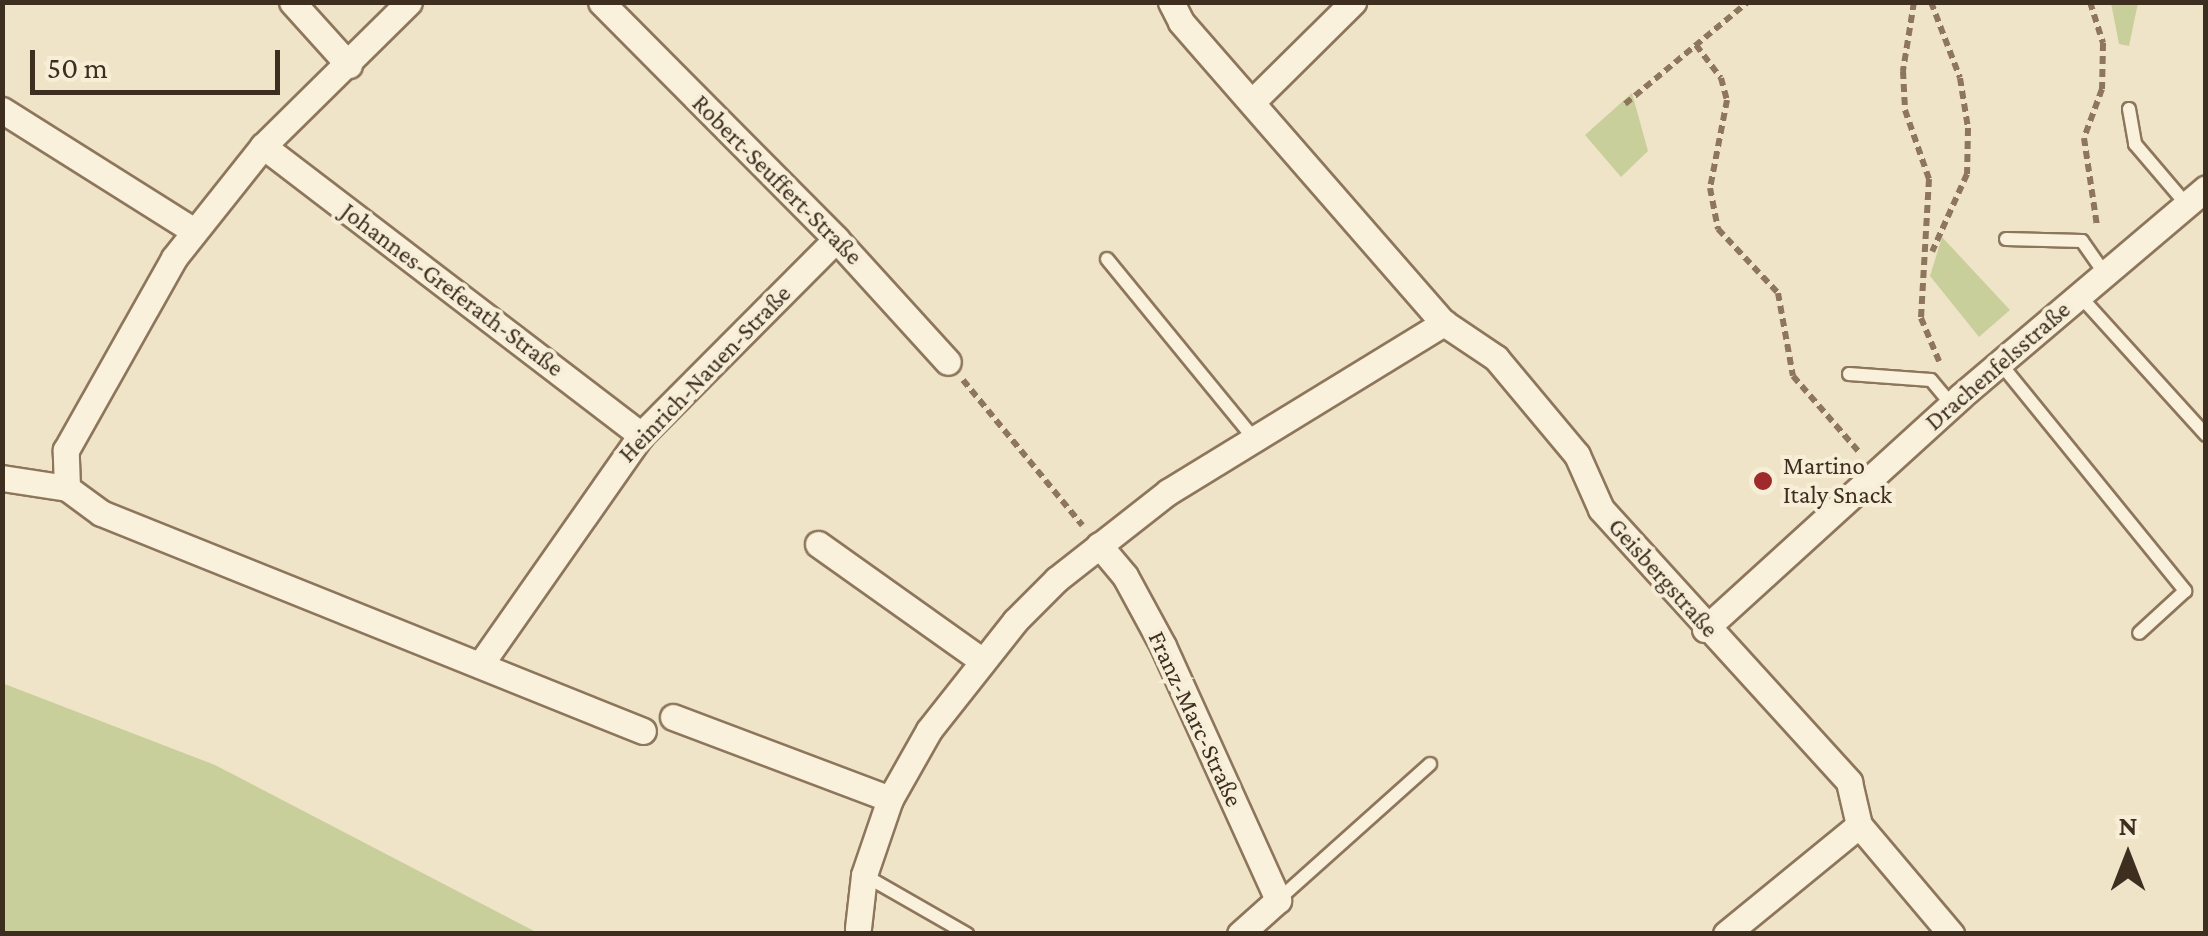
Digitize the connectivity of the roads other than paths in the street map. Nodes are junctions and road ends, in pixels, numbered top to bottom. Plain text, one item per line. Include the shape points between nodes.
1 (292, 2) edge
2 (410, 2) edge
3 (601, 2) edge
4 (1171, 2) edge
5 (1354, 2) edge
6 (349, 65) junction
7 (1253, 102) junction
8 (2129, 109) dead end
9 (2, 110) edge
10 (264, 146) junction
11 (2196, 196) edge
12 (194, 230) junction
13 (836, 239) junction
14 (2006, 240) dead end
15 (1107, 259) dead end
16 (2111, 268) junction
17 (2079, 295) junction
18 (1444, 323) junction
19 (948, 362) road end
20 (2000, 363) junction
21 (1849, 374) dead end
22 (1956, 400) junction
23 (640, 434) junction
24 (2206, 435) edge
25 (1252, 436) junction
26 (2, 478) edge
27 (67, 488) junction
28 (818, 544) dead end
29 (1099, 545) junction
30 (1705, 629) junction
31 (2139, 633) dead end
32 (981, 660) junction
33 (480, 664) junction
34 (673, 717) dead end
35 (643, 731) dead end
36 (1430, 764) dead end
37 (890, 799) junction
38 (1859, 825) junction
39 (864, 875) junction
40 (1278, 900) junction
41 (858, 928) dead end
42 (968, 934) edge
43 (1240, 934) edge
44 (1726, 934) edge
45 (1951, 934) edge

1 - 6 street
2 - 6 street
3 - 13 street, Robert-Seuffert-Straße
4 - 7 street, Geisbergstraße
5 - 7 street
6 - 10 street
7 - 18 street, Geisbergstraße
8 - 11 lane via 2135,144
9 - 12 street
10 - 12 street
10 - 23 street, Johannes-Greferath-Straße
11 - 16 street, Drachenfelsstraße
12 - 27 street via 66,450
13 - 19 street, Robert-Seuffert-Straße
13 - 23 street, Heinrich-Nauen-Straße
14 - 16 lane via 2082,241
15 - 25 lane
16 - 17 street, Drachenfelsstraße
17 - 20 street, Drachenfelsstraße
17 - 24 lane
18 - 25 street via 1395,359
18 - 30 street, Geisbergstraße via 1496,358 1577,455 1602,509
20 - 22 street, Drachenfelsstraße
20 - 31 lane via 2185,592
21 - 22 lane via 1917,376
22 - 30 street, Drachenfelsstraße
23 - 33 street, Heinrich-Nauen-Straße
25 - 29 street
26 - 27 street
27 - 33 street via 101,513
28 - 32 street
29 - 32 street
29 - 40 street, Franz-Marc-Straße via 1163,646
30 - 38 street, Geisbergstraße via 1763,680 1849,782
32 - 37 street via 928,730
33 - 35 street
34 - 37 street
36 - 40 lane
37 - 39 street
38 - 44 street
38 - 45 street, Geisbergstraße
39 - 41 street
39 - 42 lane
40 - 43 street

